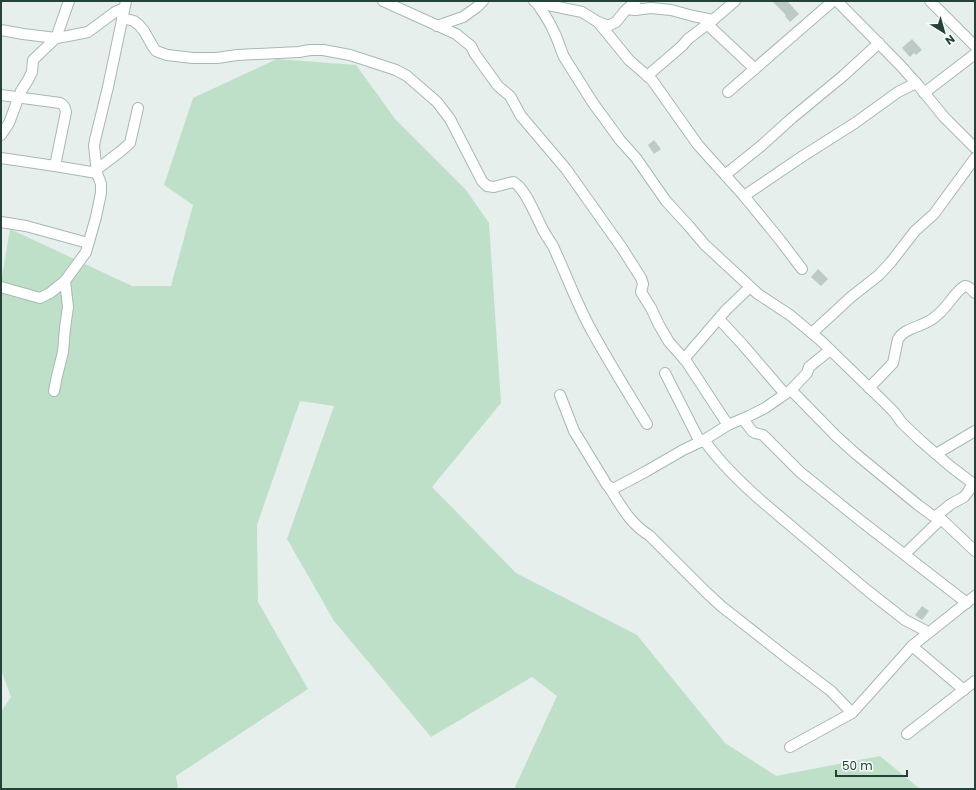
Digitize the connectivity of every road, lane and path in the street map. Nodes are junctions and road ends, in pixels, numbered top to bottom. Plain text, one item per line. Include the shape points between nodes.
1 (68, 1) edge
2 (383, 1) edge
3 (483, 1) edge
4 (535, 1) edge
5 (636, 1) edge
6 (735, 1) edge
7 (834, 1) edge
8 (837, 1) edge
9 (930, 1) edge
10 (124, 9) edge
11 (627, 9) junction
12 (598, 22) junction
13 (710, 22) junction
14 (436, 26) junction
15 (1, 30) edge
16 (56, 38) junction
17 (879, 43) junction
18 (975, 46) edge
19 (975, 54) edge
20 (755, 69) junction
21 (647, 76) junction
22 (916, 83) junction
23 (728, 92) dead end
24 (924, 93) junction
25 (1, 94) edge
26 (18, 98) junction
27 (138, 108) dead end
28 (1, 135) edge
29 (975, 148) edge
30 (1, 158) edge
31 (975, 158) edge
32 (55, 166) junction
33 (96, 172) junction
34 (725, 175) junction
35 (744, 196) junction
36 (1, 222) edge
37 (88, 243) junction
38 (802, 269) dead end
39 (65, 281) junction
40 (750, 287) junction
41 (1, 288) edge
42 (975, 293) edge
43 (719, 319) junction
44 (812, 333) junction
45 (830, 350) junction
46 (684, 360) junction
47 (665, 373) dead end
48 (869, 388) junction
49 (54, 391) dead end
50 (788, 392) junction
51 (560, 395) dead end
52 (743, 419) junction
53 (648, 424) dead end
54 (728, 425) junction
55 (975, 431) edge
56 (702, 441) junction
57 (936, 454) junction
58 (974, 484) edge
59 (609, 487) junction
60 (938, 517) junction
61 (975, 551) edge
62 (905, 554) junction
63 (971, 599) edge
64 (928, 632) junction
65 (912, 646) junction
66 (975, 681) edge
67 (964, 690) junction
68 (852, 713) junction
69 (907, 734) dead end
70 (790, 747) dead end

1 - 16 street
2 - 14 street
3 - 14 street via 463,16
4 - 12 street via 582,12
4 - 40 street via 552,28 573,71 620,140 666,201 705,245
5 - 11 street
6 - 13 street
7 - 20 street
8 - 17 street
9 - 18 street
10 - 16 street via 115,12 88,32
10 - 33 street via 95,140
10 - 53 street via 144,31 156,51 167,55 217,58 323,50 350,55 407,76 438,102 450,119 482,182 489,187 514,182 519,186 552,245 588,324
11 - 12 street via 614,24
11 - 13 street via 671,10
12 - 21 street via 629,60
13 - 20 street
13 - 21 street
14 - 46 street via 456,34 471,46 498,86 510,96 521,116 566,169 622,248 642,282 641,292 659,326
15 - 16 street
16 - 26 street via 33,60 32,72
17 - 22 street
17 - 34 street
19 - 24 street
20 - 23 street
21 - 34 street via 698,145
22 - 24 street
22 - 35 street via 898,92
24 - 29 street
25 - 26 street
26 - 28 street via 9,123
26 - 32 street via 60,103 65,107
27 - 33 street via 130,143
30 - 32 street
31 - 44 street via 934,214 915,231 879,275
32 - 33 street
33 - 37 street via 101,184 101,193
34 - 35 street
35 - 38 street
36 - 37 street
37 - 39 street via 84,256
39 - 41 street via 40,298
39 - 49 street via 68,307 65,338
40 - 43 street
40 - 44 street
42 - 48 street via 970,287 964,287 933,319 900,336 892,363
43 - 46 street
43 - 50 street
44 - 45 street
45 - 48 street
45 - 50 street via 809,367 807,373
46 - 54 street
47 - 56 street
48 - 57 street
50 - 52 street
50 - 60 street via 856,454 932,516
51 - 59 street via 578,438
52 - 54 street
52 - 62 street via 752,431 768,440 800,472
54 - 56 street
55 - 57 street
56 - 59 street via 615,488
56 - 64 street via 760,500 879,600 905,620
57 - 58 street
58 - 60 street via 964,497 950,504
59 - 68 street via 634,524 721,606 831,690
60 - 61 street
60 - 62 street
62 - 63 street
63 - 64 street
64 - 65 street
65 - 67 street
65 - 68 street
66 - 67 street
67 - 69 street
68 - 70 street

